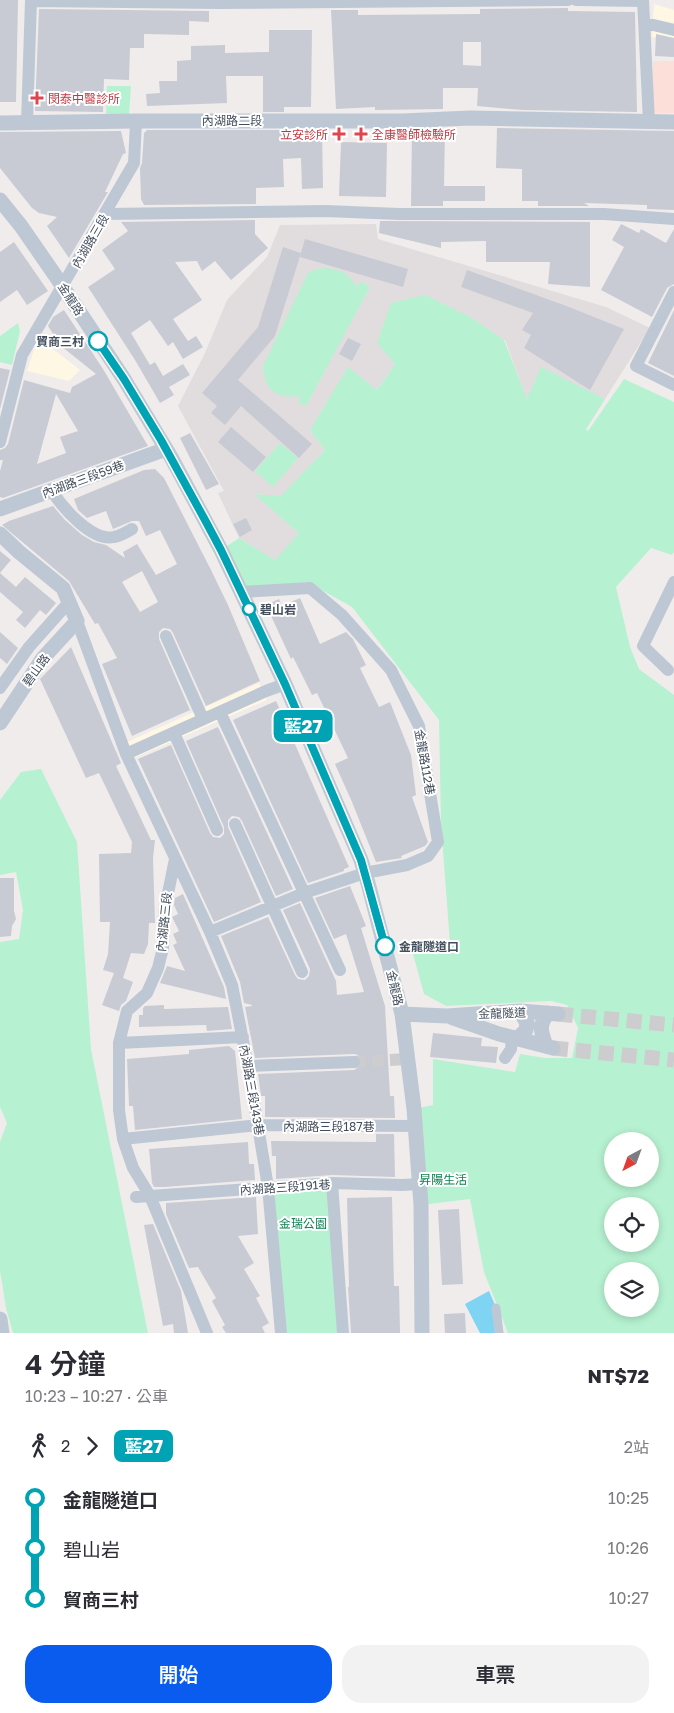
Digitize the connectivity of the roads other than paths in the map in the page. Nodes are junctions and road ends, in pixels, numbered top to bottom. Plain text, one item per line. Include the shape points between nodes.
1 (31, 0) edge
2 (568, 0) edge
3 (576, 0) edge
4 (643, 1) edge
5 (645, 23) junction
6 (674, 30) edge
7 (136, 121) junction
8 (27, 122) junction
9 (649, 122) junction
10 (674, 122) edge
11 (0, 123) edge
12 (0, 200) edge
13 (105, 214) junction
14 (674, 219) edge
15 (63, 288) junction
16 (674, 292) edge
17 (674, 385) edge
18 (0, 442) edge
19 (166, 449) junction
20 (52, 491) junction
21 (0, 509) edge
22 (132, 529) dead end
23 (0, 534) edge
24 (674, 582) edge
25 (241, 592) junction
26 (70, 601) junction
27 (77, 621) junction
28 (166, 636) dead end
29 (668, 670) dead end
30 (285, 684) junction
31 (0, 688) edge
32 (220, 712) junction
33 (203, 719) junction
34 (0, 723) edge
35 (174, 733) junction
36 (126, 754) junction
37 (235, 824) dead end
38 (217, 830) dead end
39 (175, 859) junction
40 (365, 873) junction
41 (304, 893) junction
42 (272, 906) junction
43 (210, 932) junction
44 (340, 970) dead end
45 (302, 972) dead end
46 (520, 1011) junction
47 (402, 1014) junction
48 (447, 1016) junction
49 (243, 1037) junction
50 (515, 1038) junction
51 (119, 1043) junction
52 (504, 1058) dead end
53 (354, 1062) tunnel mouth
54 (248, 1066) junction
55 (258, 1125) junction
56 (415, 1126) junction
57 (123, 1139) junction
58 (332, 1183) junction
59 (420, 1184) junction
60 (268, 1187) junction
61 (150, 1196) junction
62 (136, 1197) dead end
63 (496, 1308) dead end
64 (0, 1319) edge
65 (2, 1333) edge
66 (207, 1333) edge
67 (281, 1333) edge
68 (343, 1333) edge
69 (422, 1333) edge
70 (499, 1333) edge

1 - 2 street via 392,3
1 - 8 street
3 - 4 street
4 - 5 street
5 - 6 street
5 - 9 street
7 - 8 street, 內湖路二段
7 - 9 street, 內湖路二段 via 470,118
7 - 13 street, 內湖路三段 via 134,163
8 - 11 street, 內湖路二段
9 - 10 street, 內湖路二段
12 - 15 street, 金龍路
13 - 14 street via 288,210 399,214 604,214
13 - 15 street, 內湖路三段
15 - 18 street, 內湖路三段 via 22,355
15 - 19 street, 金龍路
16 - 17 street via 636,366
19 - 20 street, 內湖路三段59巷
19 - 25 street, 金龍路
20 - 21 street, 內湖路三段59巷
20 - 22 street via 75,519 98,534 112,538
23 - 26 street via 63,588
24 - 29 street via 643,646
25 - 30 street, 金龍路
25 - 40 street, 金龍路112巷 via 310,588 342,615 391,670 419,726 438,842 428,856 407,865
26 - 27 street
26 - 31 street via 29,647
27 - 34 street, 碧山路 via 43,658
27 - 36 street
28 - 33 street
30 - 32 street
30 - 40 street, 金龍路
32 - 33 street
32 - 41 street
33 - 35 street
35 - 36 street
35 - 38 street
36 - 39 street
37 - 42 street
39 - 43 street, 內湖路三段143巷
39 - 51 street, 內湖路三段 via 164,913 163,948 158,968 147,993 127,1012
40 - 41 street, 金龍路112巷
40 - 47 street, 金龍路
41 - 42 street, 金龍路112巷
41 - 44 street
42 - 43 street, 金龍路112巷
42 - 45 street
43 - 49 street, 內湖路三段143巷 via 232,984
46 - 48 street, 金龍隧道
46 - 50 street via 527,1022 526,1030
46 - 50 street, 金龍隧道 via 553,1013 541,1022 541,1031 550,1047
47 - 48 street, 金龍隧道
47 - 56 street, 金龍路
48 - 50 street, 金龍隧道
49 - 51 street
49 - 54 street, 內湖路三段143巷
50 - 52 street
51 - 57 street, 內湖路三段 via 119,1110
53 - 54 street
54 - 55 street, 內湖路三段143巷
55 - 56 street, 內湖路三段187巷
55 - 57 street, 內湖路三段187巷
55 - 60 street, 內湖路三段143巷
56 - 59 street, 金龍路
57 - 61 street, 內湖路三段 via 133,1168
58 - 59 street, 內湖路三段191巷
58 - 60 street, 內湖路三段191巷
58 - 68 street
59 - 69 street, 金龍路
60 - 61 street, 內湖路三段191巷
60 - 67 street, 內湖路三段143巷
61 - 62 street, 內湖路三段191巷
61 - 66 street, 內湖路三段
63 - 70 street
64 - 65 street

